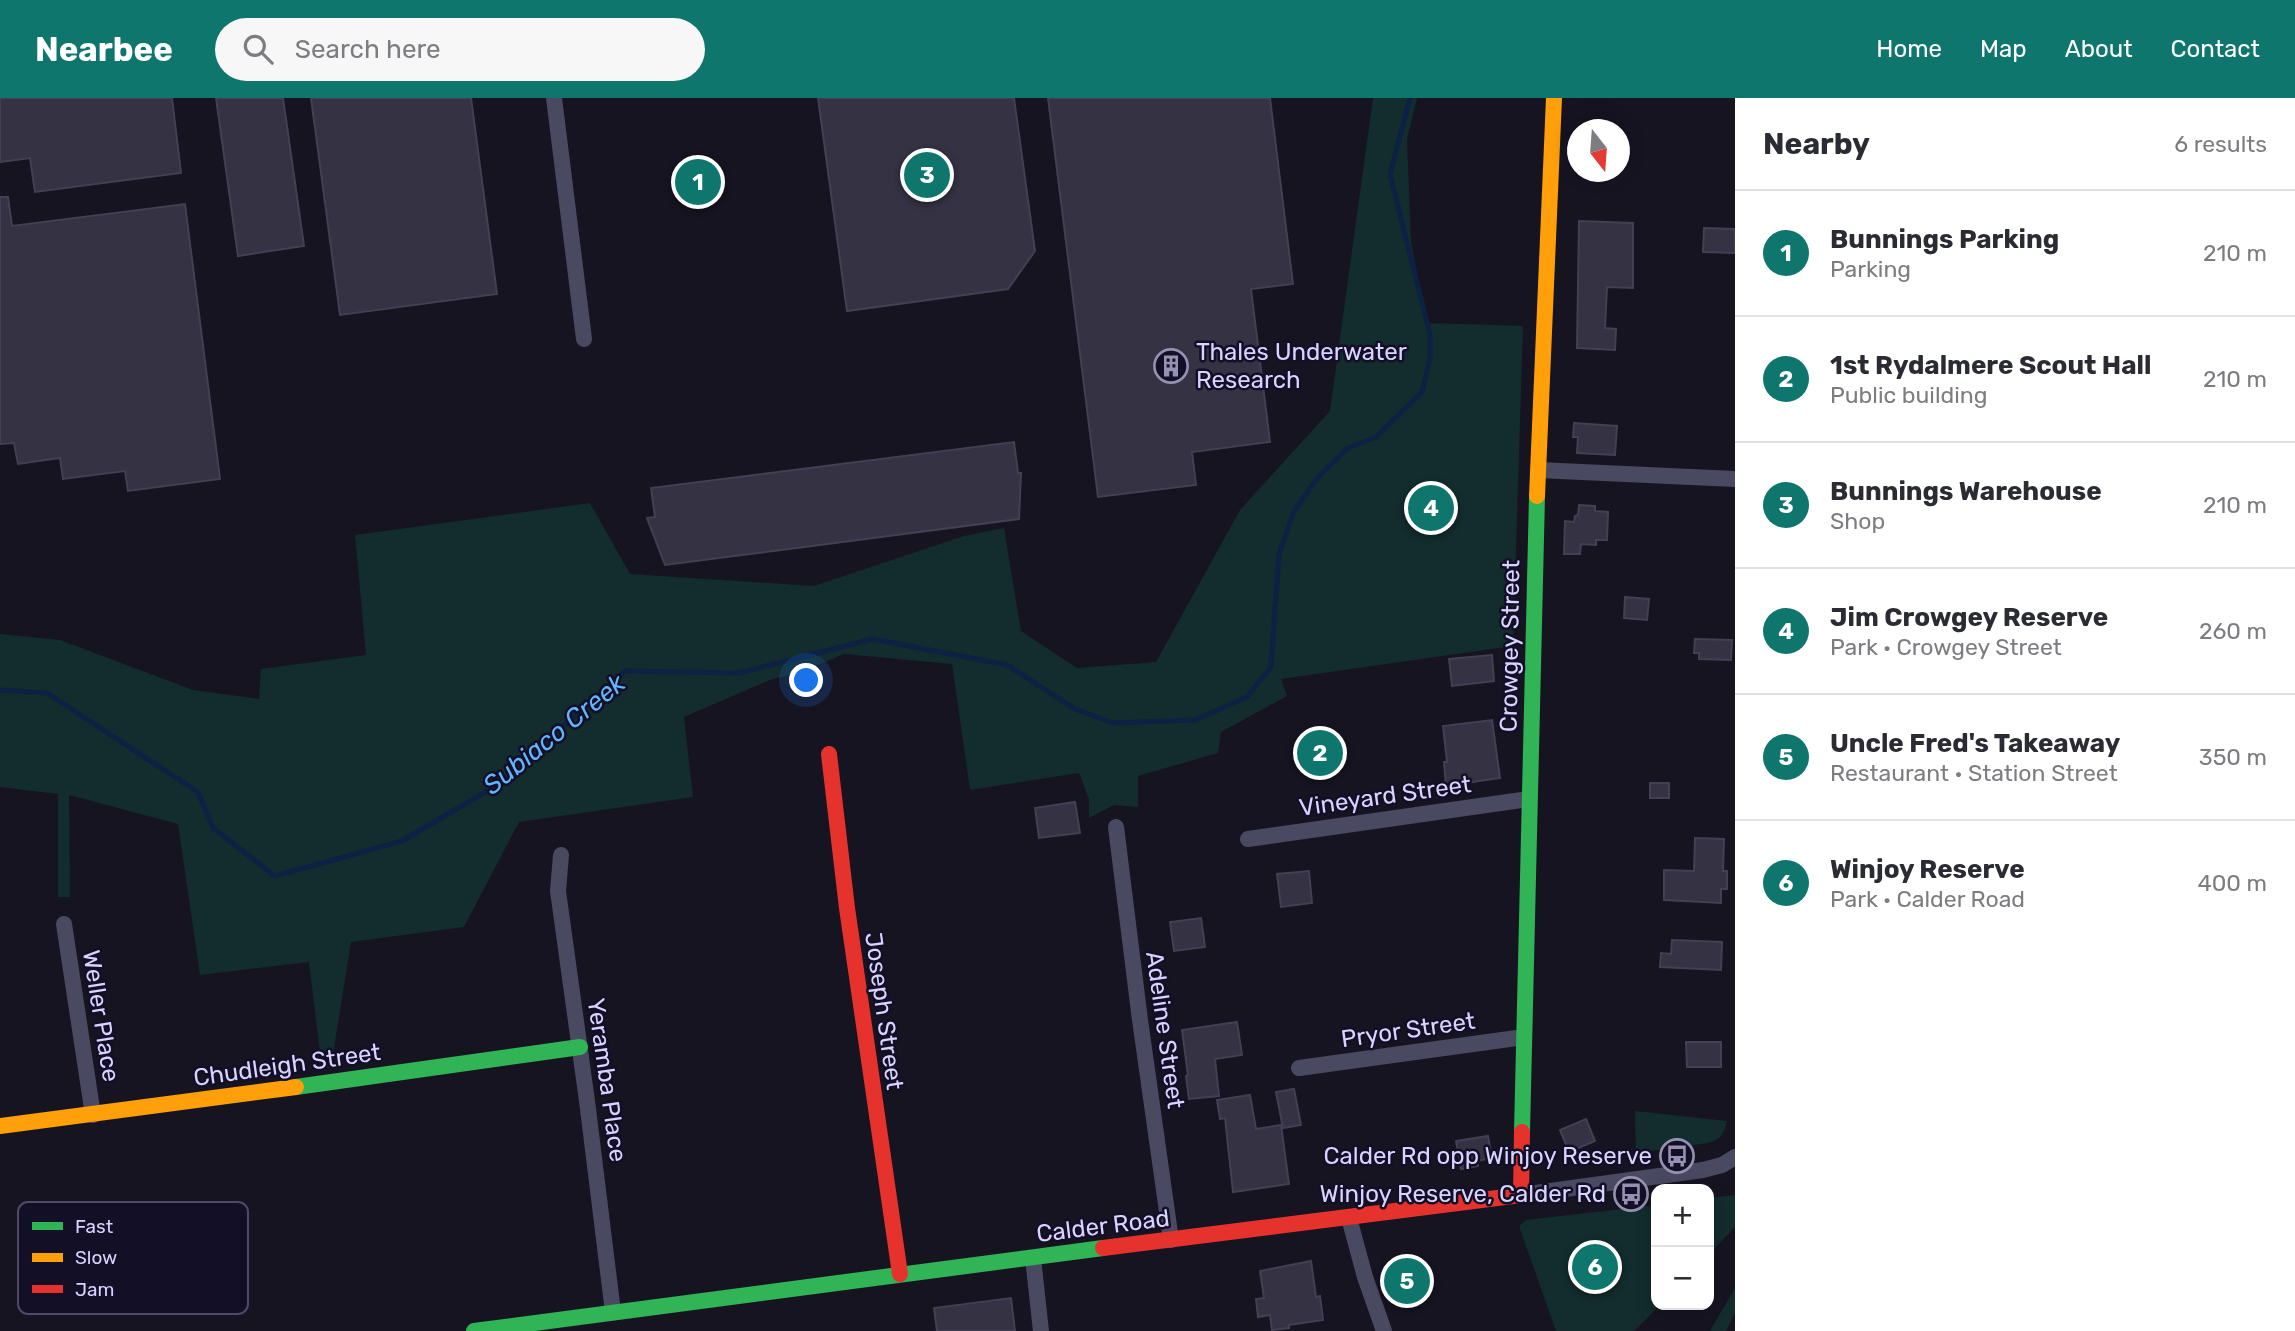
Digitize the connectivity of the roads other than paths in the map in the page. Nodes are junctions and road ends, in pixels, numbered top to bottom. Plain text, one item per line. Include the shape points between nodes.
1 (554, 98) edge
2 (1555, 98) edge
3 (584, 339) dead end
4 (1538, 470) junction
5 (1735, 479) edge
6 (829, 754) dead end
7 (1529, 799) junction
8 (1116, 827) dead end
9 (1248, 839) dead end
10 (561, 855) dead end
11 (64, 925) dead end
12 (1524, 1037) junction
13 (580, 1047) junction
14 (1299, 1068) dead end
15 (93, 1115) junction
16 (0, 1126) edge
17 (1735, 1157) edge
18 (1521, 1195) junction
19 (1349, 1218) junction
20 (1171, 1240) junction
21 (1033, 1258) junction
22 (900, 1273) junction
23 (613, 1312) junction
24 (589, 1323) edge
25 (474, 1331) edge
26 (1041, 1331) edge
27 (1384, 1331) edge

1 - 3 street
2 - 4 street, Crowgey Street
4 - 5 street
4 - 7 street, Crowgey Street
6 - 22 street, Joseph Street
7 - 9 street, Vineyard Street
7 - 12 street, Crowgey Street
8 - 20 street, Adeline Street
10 - 13 street, Yeramba Place via 558,891
11 - 15 street, Weller Place
12 - 14 street, Pryor Street
12 - 18 street, Crowgey Street
13 - 15 street, Chudleigh Street
13 - 23 street, Yeramba Place
15 - 16 street, Chudleigh Street
17 - 18 street, Calder Road via 1703,1170
18 - 19 street, Calder Road
19 - 20 street, Calder Road
19 - 27 street
20 - 21 street, Calder Road
21 - 22 street, Calder Road
21 - 26 street
22 - 23 street, Calder Road
23 - 24 street, Calder Road
24 - 25 street, Calder Road

